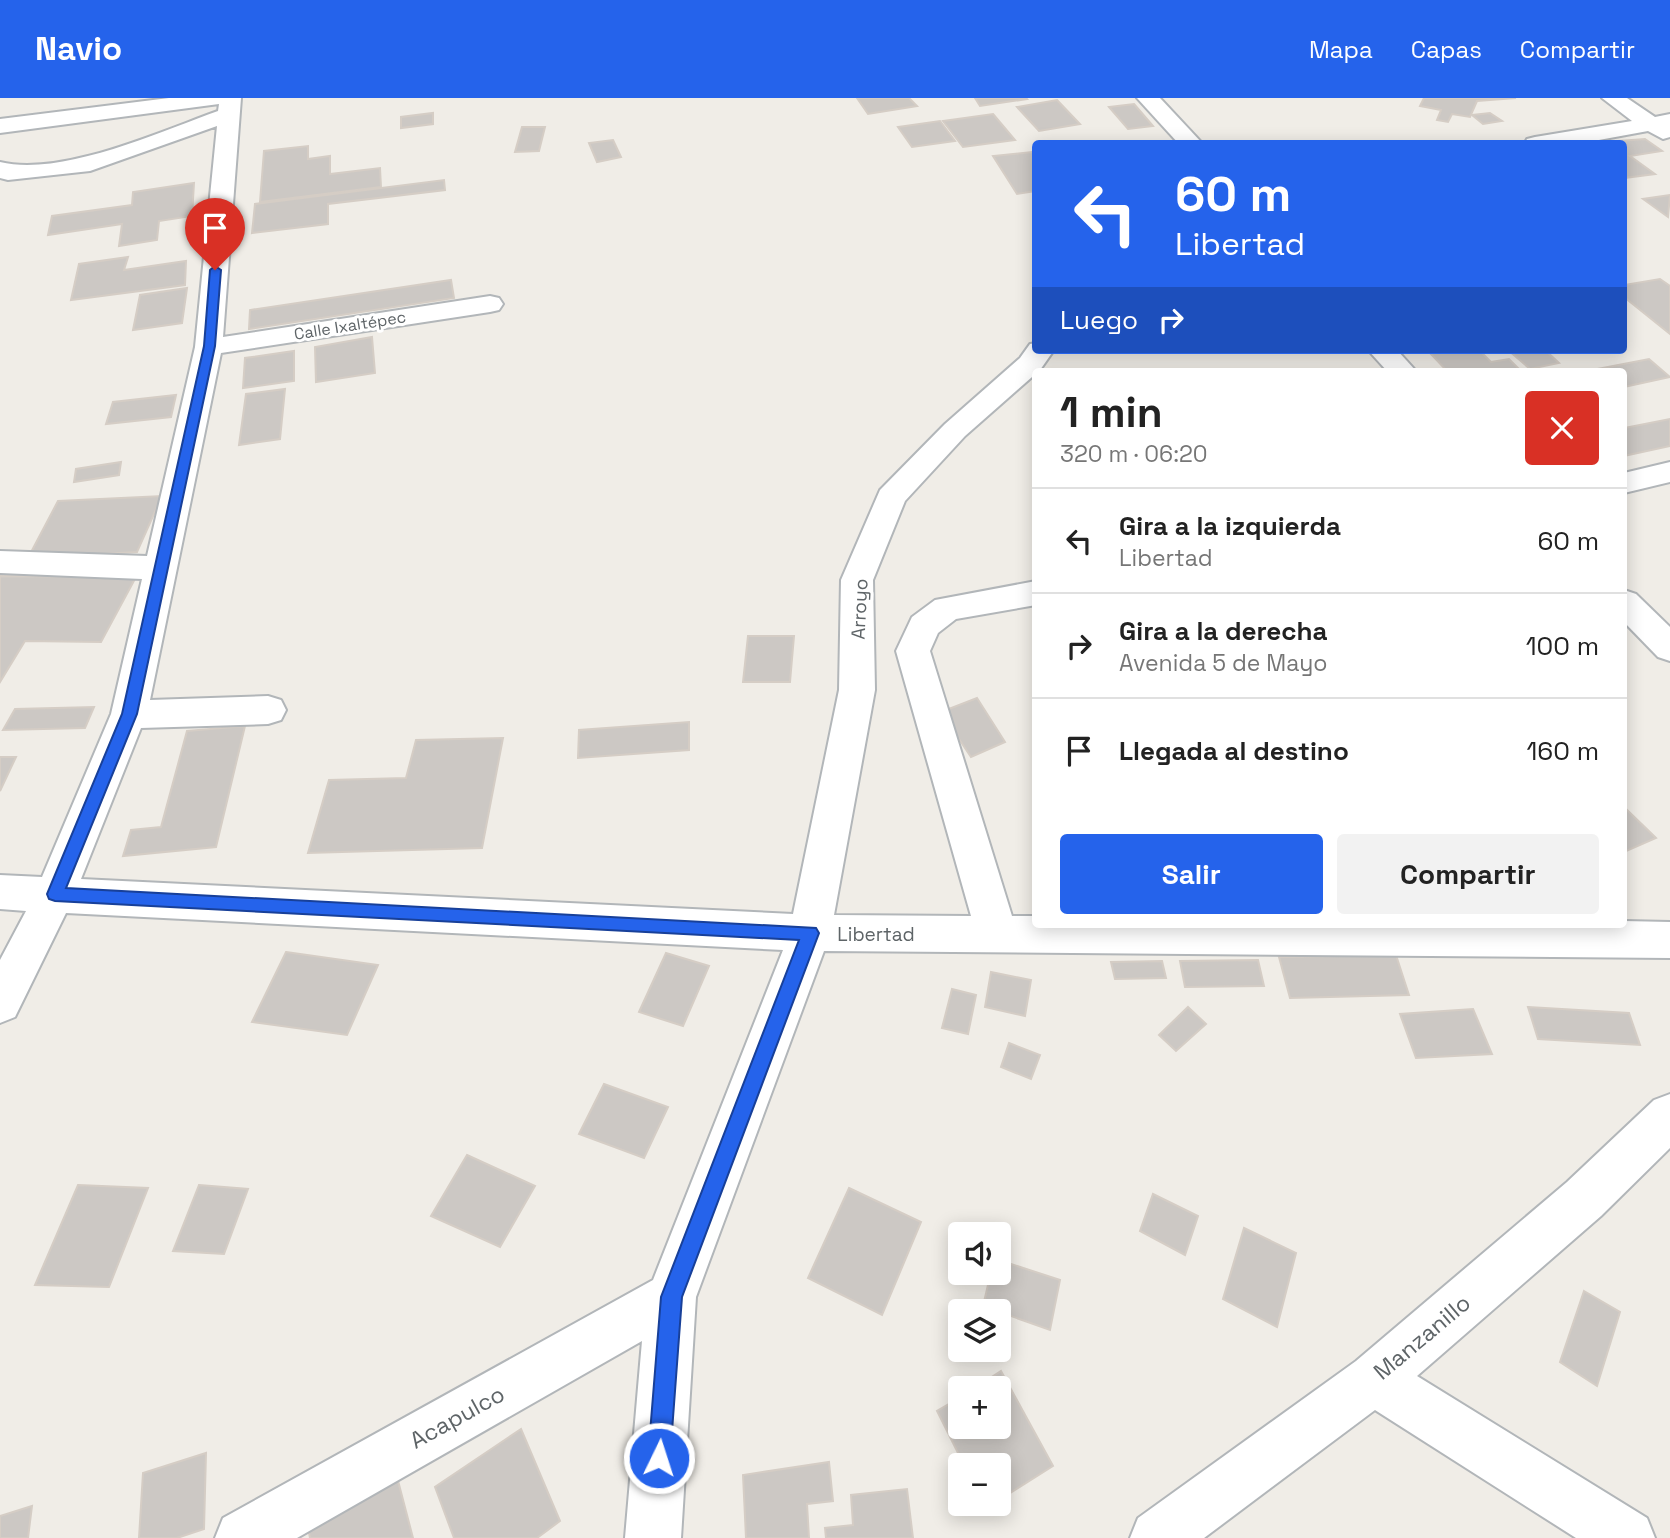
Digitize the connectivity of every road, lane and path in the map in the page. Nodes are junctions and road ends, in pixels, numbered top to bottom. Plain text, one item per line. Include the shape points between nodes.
1 (1148, 98) edge
2 (1613, 98) edge
3 (226, 104) edge
4 (1661, 123) edge
5 (0, 126) edge
6 (1670, 138) edge
7 (1188, 140) edge
8 (1559, 140) edge
9 (0, 169) edge
10 (490, 304) dead end
11 (209, 346) junction
12 (1037, 354) edge
13 (1386, 354) edge
14 (1399, 368) edge
15 (1670, 472) edge
16 (1627, 482) edge
17 (0, 562) edge
18 (161, 568) junction
19 (1032, 594) edge
20 (1627, 605) edge
21 (1670, 648) edge
22 (268, 710) dead end
23 (129, 714) junction
24 (0, 892) edge
25 (55, 894) junction
26 (810, 933) junction
27 (997, 935) junction
28 (1670, 940) edge
29 (0, 1003) edge
30 (1670, 1116) edge
31 (671, 1297) junction
32 (1374, 1379) junction
33 (243, 1538) edge
34 (653, 1538) edge
35 (1158, 1538) edge
36 (1627, 1538) edge

1 - 7 street
2 - 4 street
3 - 5 street
3 - 9 street via 84,175
3 - 11 street
4 - 6 street
4 - 8 street
10 - 11 street, Calle Ixaltépec
11 - 18 street
12 - 26 street, Arroyo via 891,497 857,580 857,690
13 - 14 street
15 - 16 street
17 - 18 street
18 - 23 street
19 - 27 street via 947,609 924,626 913,651
20 - 21 street
22 - 23 street
23 - 25 street
24 - 25 street, Libertad
25 - 26 street, Libertad
25 - 29 street
26 - 27 street, Libertad
26 - 31 street, Arroyo
27 - 28 street, Libertad
30 - 32 street, Manzanillo via 1584,1199
31 - 33 street, Acapulco
31 - 34 street, Arroyo
32 - 35 street, Manzanillo
32 - 36 street

